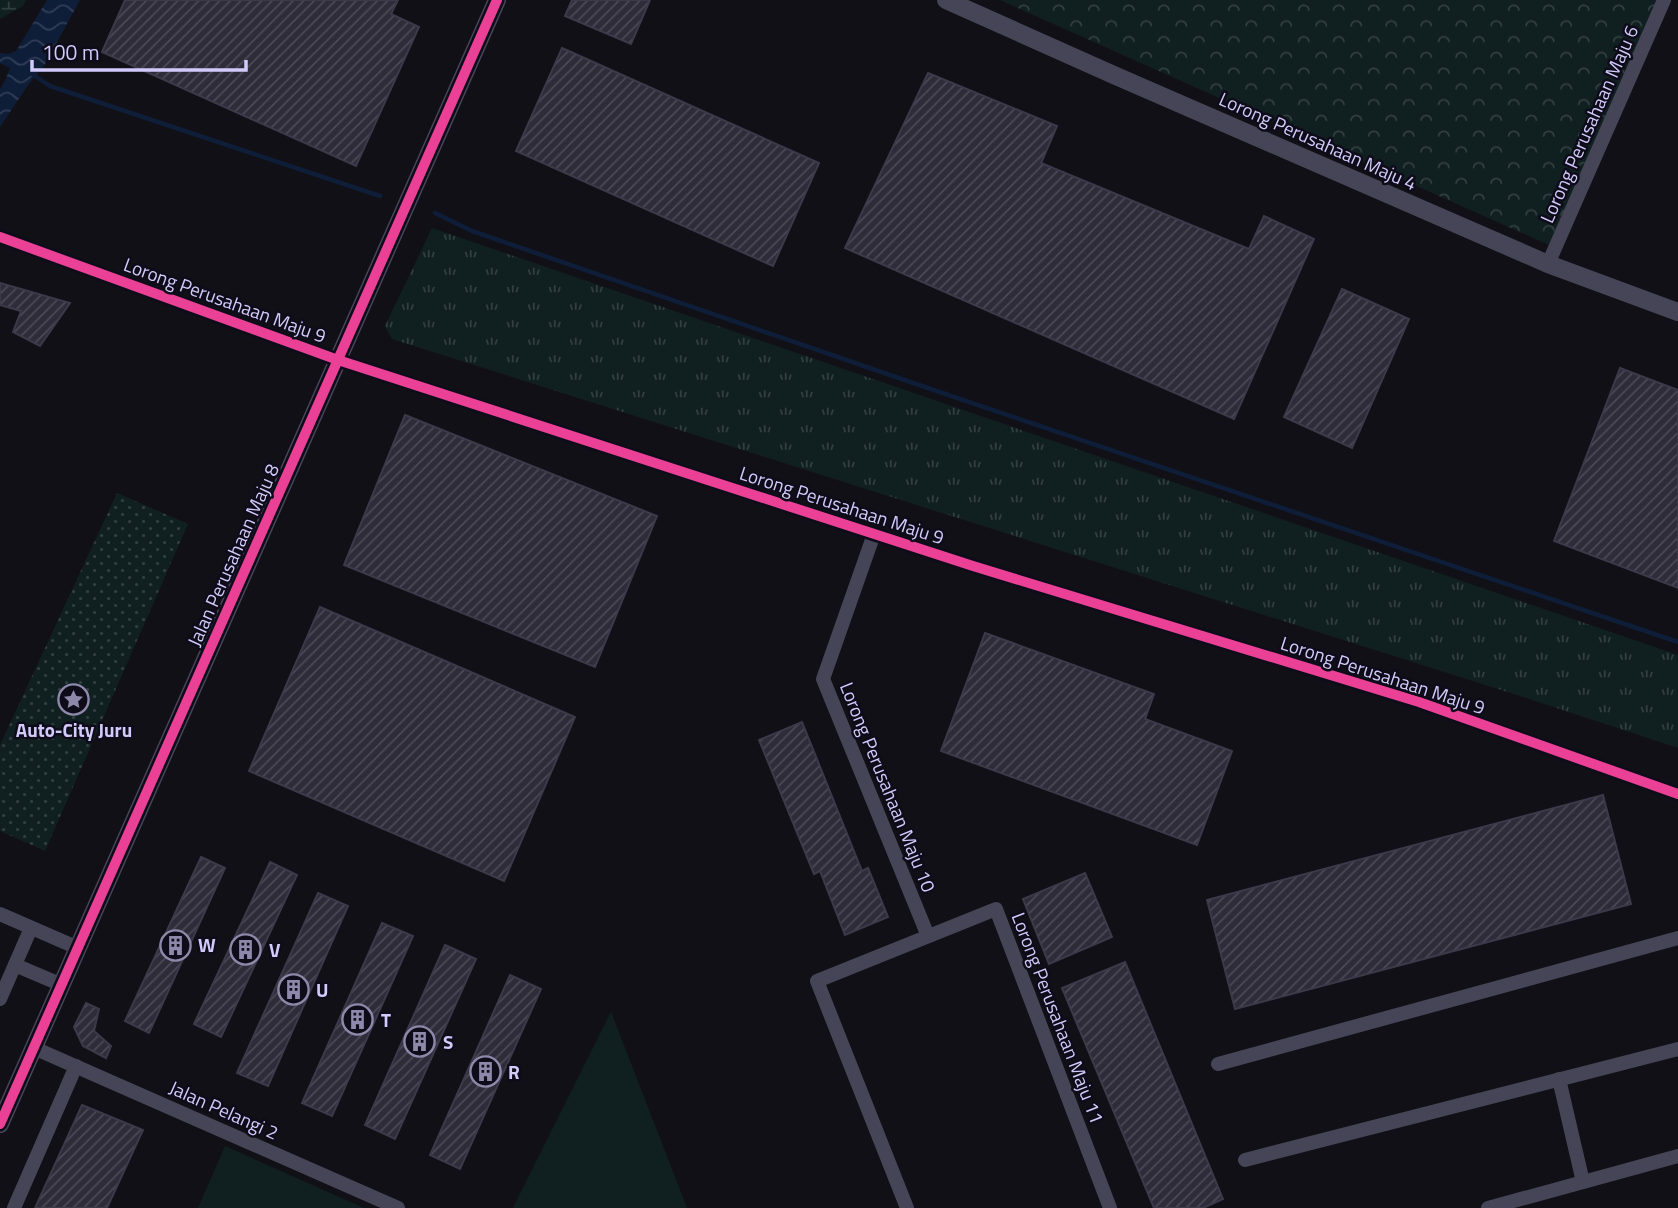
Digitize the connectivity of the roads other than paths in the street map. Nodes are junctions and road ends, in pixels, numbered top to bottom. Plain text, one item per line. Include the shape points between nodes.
1 (497, 0) edge
2 (946, 0) edge
3 (1664, 0) edge
4 (0, 237) edge
5 (1548, 264) junction
6 (1678, 312) edge
7 (338, 360) junction
8 (874, 534) junction
9 (1678, 794) edge
10 (0, 914) edge
11 (31, 928) junction
12 (928, 936) junction
13 (1678, 938) edge
14 (78, 948) junction
15 (15, 965) junction
16 (62, 985) junction
17 (0, 999) edge
18 (34, 1048) junction
19 (1678, 1049) edge
20 (1218, 1064) dead end
21 (76, 1066) junction
22 (1559, 1079) junction
23 (0, 1124) edge
24 (1678, 1156) edge
25 (1245, 1160) dead end
26 (1583, 1182) junction
27 (13, 1208) edge
28 (398, 1208) edge
29 (907, 1208) edge
30 (1110, 1208) edge
31 (1488, 1208) edge

1 - 7 street, Jalan Perusahaan Maju 8
2 - 5 street, Lorong Perusahaan Maju 4
3 - 5 street, Lorong Perusahaan Maju 6
4 - 7 street, Lorong Perusahaan Maju 9
5 - 6 street, Lorong Perusahaan Maju 4
7 - 8 street, Lorong Perusahaan Maju 9
7 - 14 street, Jalan Perusahaan Maju 8
8 - 9 street, Lorong Perusahaan Maju 9 via 1419,702
8 - 12 street, Lorong Perusahaan Maju 10 via 823,679
10 - 11 street
11 - 14 street
11 - 15 street
12 - 29 street via 817,981
12 - 30 street, Lorong Perusahaan Maju 11 via 996,909
13 - 20 street
14 - 16 street, Jalan Perusahaan Maju 8
15 - 16 street
15 - 17 street
16 - 18 street, Jalan Perusahaan Maju 8
18 - 21 street, Jalan Pelangi 2
18 - 23 street, Jalan Perusahaan Maju 8
19 - 22 street
21 - 27 street
21 - 28 street, Jalan Pelangi 2
22 - 25 street
22 - 26 street
24 - 26 street
26 - 31 street

